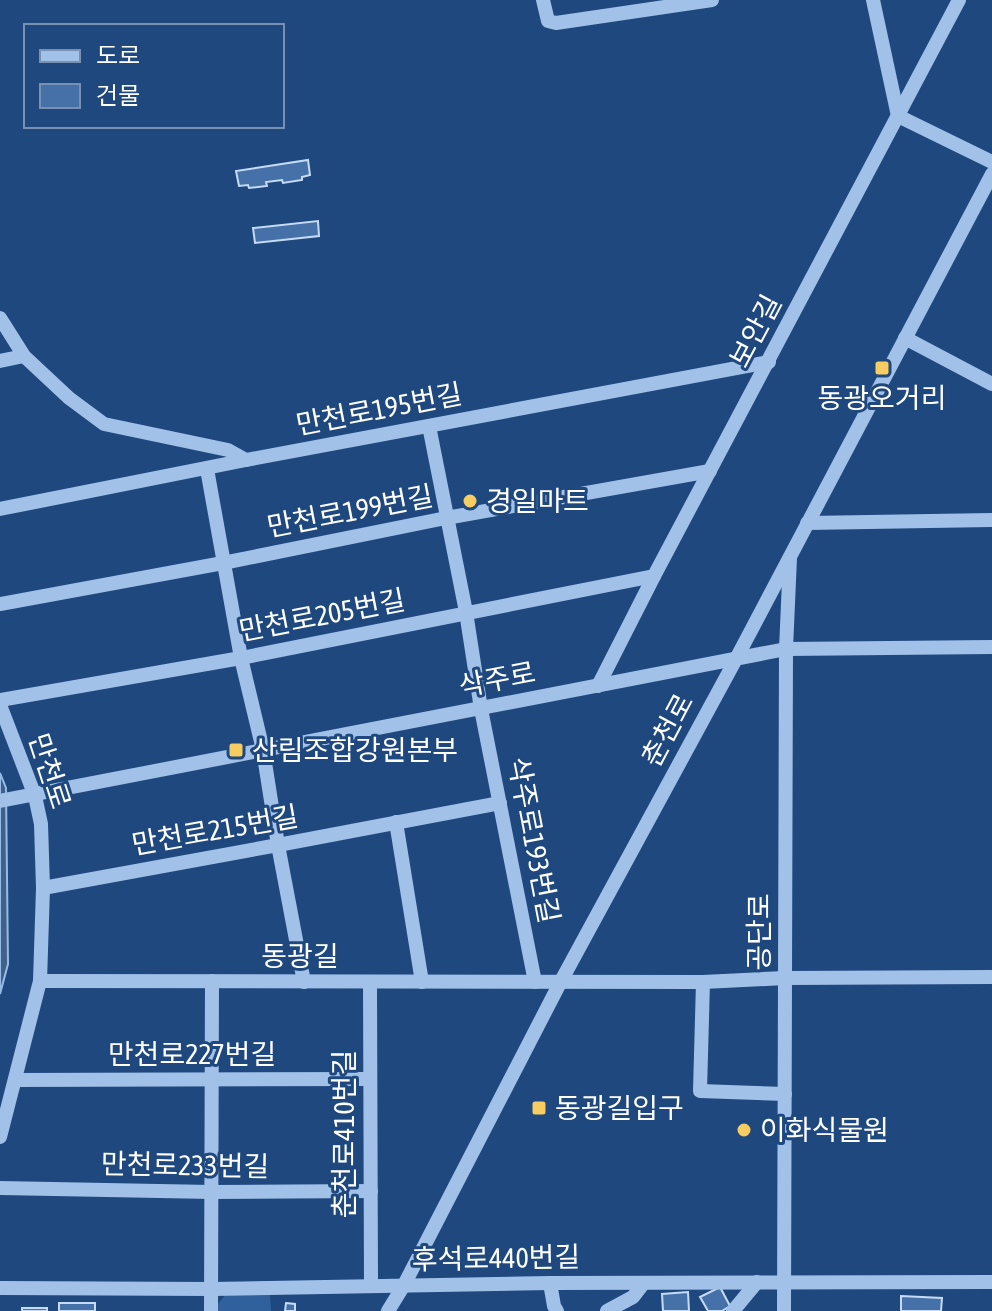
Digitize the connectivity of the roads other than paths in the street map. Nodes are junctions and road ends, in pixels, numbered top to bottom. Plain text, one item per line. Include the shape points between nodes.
1 (543, 0) edge
2 (712, 0) edge
3 (873, 0) edge
4 (959, 0) edge
5 (898, 116) junction
6 (992, 162) edge
7 (992, 174) edge
8 (0, 318) edge
9 (905, 338) junction
10 (24, 356) junction
11 (0, 361) edge
12 (769, 362) junction
13 (992, 384) edge
14 (429, 426) junction
15 (246, 460) junction
16 (207, 469) junction
17 (710, 471) junction
18 (0, 509) edge
19 (446, 518) junction
20 (992, 520) edge
21 (807, 523) junction
22 (791, 553) junction
23 (223, 563) junction
24 (654, 576) junction
25 (0, 604) edge
26 (466, 612) junction
27 (992, 647) edge
28 (786, 649) junction
29 (241, 658) junction
30 (736, 659) junction
31 (598, 686) junction
32 (0, 703) edge
33 (481, 709) junction
34 (263, 750) junction
35 (35, 796) junction
36 (7, 800) edge
37 (500, 803) junction
38 (396, 822) junction
39 (278, 845) junction
40 (43, 888) junction
41 (992, 977) edge
42 (785, 978) junction
43 (40, 981) junction
44 (212, 981) junction
45 (304, 982) junction
46 (370, 982) junction
47 (422, 982) junction
48 (535, 982) junction
49 (703, 982) junction
50 (560, 983) junction
51 (370, 1079) junction
52 (15, 1080) junction
53 (212, 1080) junction
54 (785, 1094) junction
55 (0, 1137) edge
56 (0, 1188) edge
57 (371, 1191) junction
58 (212, 1192) junction
59 (757, 1282) junction
60 (784, 1282) junction
61 (992, 1282) edge
62 (550, 1283) junction
63 (643, 1284) junction
64 (404, 1285) junction
65 (371, 1286) junction
66 (0, 1288) edge
67 (212, 1289) junction
68 (389, 1310) edge
69 (211, 1311) edge
70 (557, 1311) edge
71 (607, 1311) edge
72 (733, 1311) edge
73 (784, 1311) edge

1 - 2 street via 548,21 556,23
3 - 5 street
4 - 5 street, 보안길
5 - 6 street
5 - 12 street, 보안길
7 - 9 street, 춘천로
8 - 10 street
9 - 13 street
9 - 21 street, 춘천로
10 - 11 street
10 - 15 street via 104,424 228,450
12 - 14 street, 만천로195번길
12 - 17 street, 보안길
14 - 15 street, 만천로195번길
14 - 19 street, 삭주로193번길
15 - 16 street, 만천로195번길
16 - 18 street, 만천로195번길
16 - 23 street
17 - 19 street, 만천로199번길
17 - 24 street, 보안길
19 - 23 street, 만천로199번길
19 - 26 street, 삭주로193번길
20 - 21 street
21 - 22 street, 춘천로
22 - 28 street, 공단로
22 - 30 street, 춘천로
23 - 25 street, 만천로199번길
23 - 29 street
24 - 26 street, 만천로205번길
24 - 31 street, 보안길
26 - 29 street, 만천로205번길
26 - 33 street, 삭주로193번길
27 - 28 street, 삭주로
28 - 30 street, 삭주로
28 - 42 street, 공단로
29 - 32 street, 만천로205번길
29 - 34 street
30 - 31 street, 삭주로
30 - 50 street, 춘천로
31 - 33 street, 삭주로
32 - 35 street, 만천로
33 - 34 street, 삭주로
33 - 37 street, 삭주로193번길
34 - 35 street, 삭주로
34 - 39 street
35 - 36 street, 삭주로
35 - 40 street, 만천로
37 - 38 street, 만천로215번길
37 - 48 street, 삭주로193번길
38 - 39 street, 만천로215번길
38 - 47 street
39 - 40 street, 만천로215번길
39 - 45 street
40 - 43 street, 만천로
41 - 42 street, 동광길
42 - 49 street, 동광길
42 - 54 street, 공단로
43 - 44 street, 동광길
43 - 52 street, 만천로
44 - 45 street, 동광길
44 - 53 street
45 - 46 street, 동광길
46 - 47 street, 동광길
46 - 51 street, 춘천로410번길
47 - 48 street, 동광길
48 - 50 street, 동광길
49 - 50 street, 동광길
49 - 54 street via 700,1091
50 - 64 street, 춘천로
51 - 53 street, 만천로227번길
51 - 57 street, 춘천로410번길
52 - 53 street, 만천로227번길
52 - 55 street, 만천로
53 - 58 street
54 - 60 street, 공단로
56 - 58 street, 만천로233번길
57 - 58 street, 만천로233번길
57 - 65 street, 춘천로410번길
58 - 67 street
59 - 60 street, 후석로440번길
59 - 63 street, 후석로440번길
59 - 72 street
60 - 61 street, 후석로440번길
60 - 73 street, 공단로
62 - 63 street, 후석로440번길
62 - 64 street, 후석로440번길
62 - 70 street
63 - 71 street via 633,1297
64 - 65 street, 후석로440번길
64 - 68 street, 춘천로
65 - 67 street, 후석로440번길
66 - 67 street, 후석로440번길
67 - 69 street

